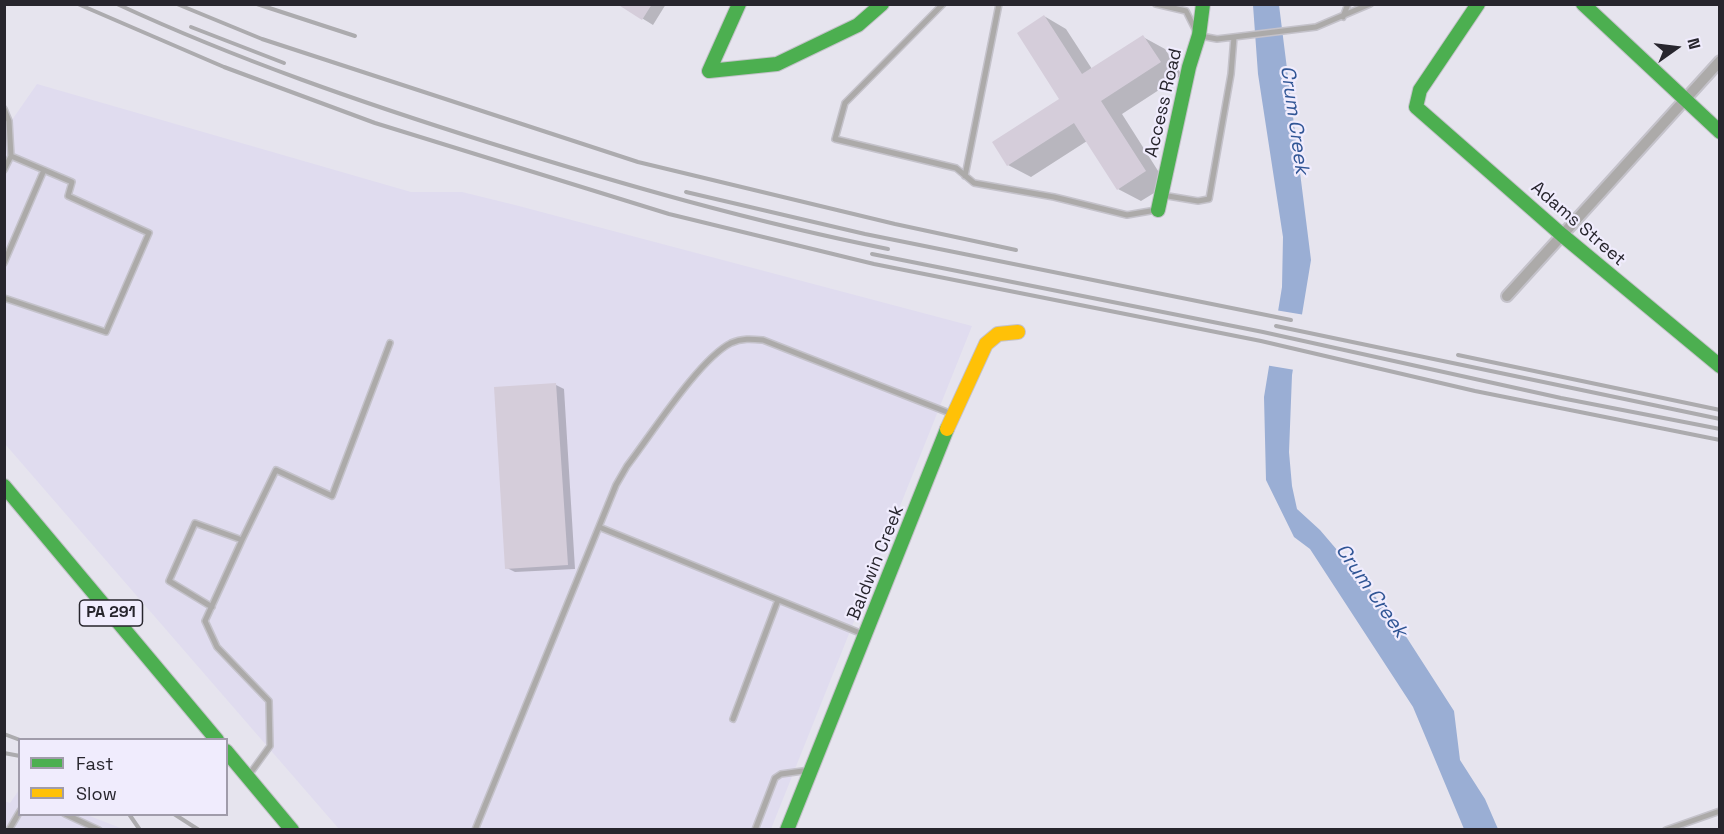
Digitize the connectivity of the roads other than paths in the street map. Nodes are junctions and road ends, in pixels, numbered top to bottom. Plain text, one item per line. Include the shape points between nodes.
1 (739, 4) edge
2 (882, 4) edge
3 (943, 4) edge
4 (999, 4) edge
5 (1156, 4) edge
6 (1203, 4) edge
7 (1348, 4) edge
8 (1370, 4) edge
9 (1478, 4) edge
10 (1583, 4) edge
11 (1343, 17) junction
12 (1199, 35) junction
13 (1234, 37) junction
14 (1719, 61) edge
15 (1685, 99) junction
16 (4, 109) edge
17 (1719, 132) edge
18 (11, 156) junction
19 (4, 170) edge
20 (44, 170) junction
21 (965, 176) junction
22 (1161, 195) junction
23 (1158, 210) joint
24 (1562, 235) junction
25 (6, 254) edge
26 (4, 263) edge
27 (1507, 296) dead end
28 (4, 298) edge
29 (1018, 332) dead end
30 (390, 343) dead end
31 (1719, 366) edge
32 (954, 414) junction
33 (4, 486) edge
34 (599, 527) junction
35 (242, 540) junction
36 (778, 600) junction
37 (212, 607) junction
38 (866, 635) junction
39 (733, 719) dead end
40 (215, 738) edge
41 (228, 753) edge
42 (811, 769) junction
43 (248, 777) junction
44 (1719, 811) edge
45 (18, 814) edge
46 (69, 816) edge
47 (9, 830) edge
48 (99, 830) edge
49 (292, 830) edge
50 (475, 830) edge
51 (755, 830) edge
52 (787, 830) edge
53 (1666, 830) edge

1 - 2 street via 709,71 777,64 858,25
3 - 21 lane via 845,103 835,139 956,168
4 - 21 lane
5 - 12 lane via 1186,11
6 - 12 street, Access Road
7 - 11 lane
8 - 11 lane
9 - 24 street, Adams Street via 1420,90 1416,107
10 - 15 street
11 - 13 lane via 1316,27
12 - 13 lane via 1216,39
12 - 22 street, Access Road
13 - 22 lane via 1209,199
14 - 15 street
15 - 17 street
15 - 24 street
16 - 18 lane via 9,122
18 - 19 lane
18 - 20 lane
20 - 25 lane
20 - 28 lane via 72,182 68,196 149,233 106,332
21 - 23 lane via 974,183 1127,215
22 - 23 street, Access Road
24 - 27 street
24 - 31 street, Adams Street
25 - 26 lane
29 - 32 street, Baldwin Creek via 998,334 986,344
30 - 35 lane via 332,496 276,470
32 - 34 lane via 763,340 731,343 708,360 627,466
32 - 38 street, Baldwin Creek
33 - 40 street, PA 291
34 - 36 lane
34 - 50 lane
35 - 37 lane
35 - 37 lane via 195,523 169,581
36 - 38 lane
36 - 39 lane
37 - 43 lane via 205,621 217,647 269,701 270,746
38 - 42 street, Baldwin Creek
41 - 43 street
42 - 51 lane via 775,778
42 - 52 street, Baldwin Creek
43 - 49 street
44 - 53 lane
45 - 47 lane
46 - 48 lane

